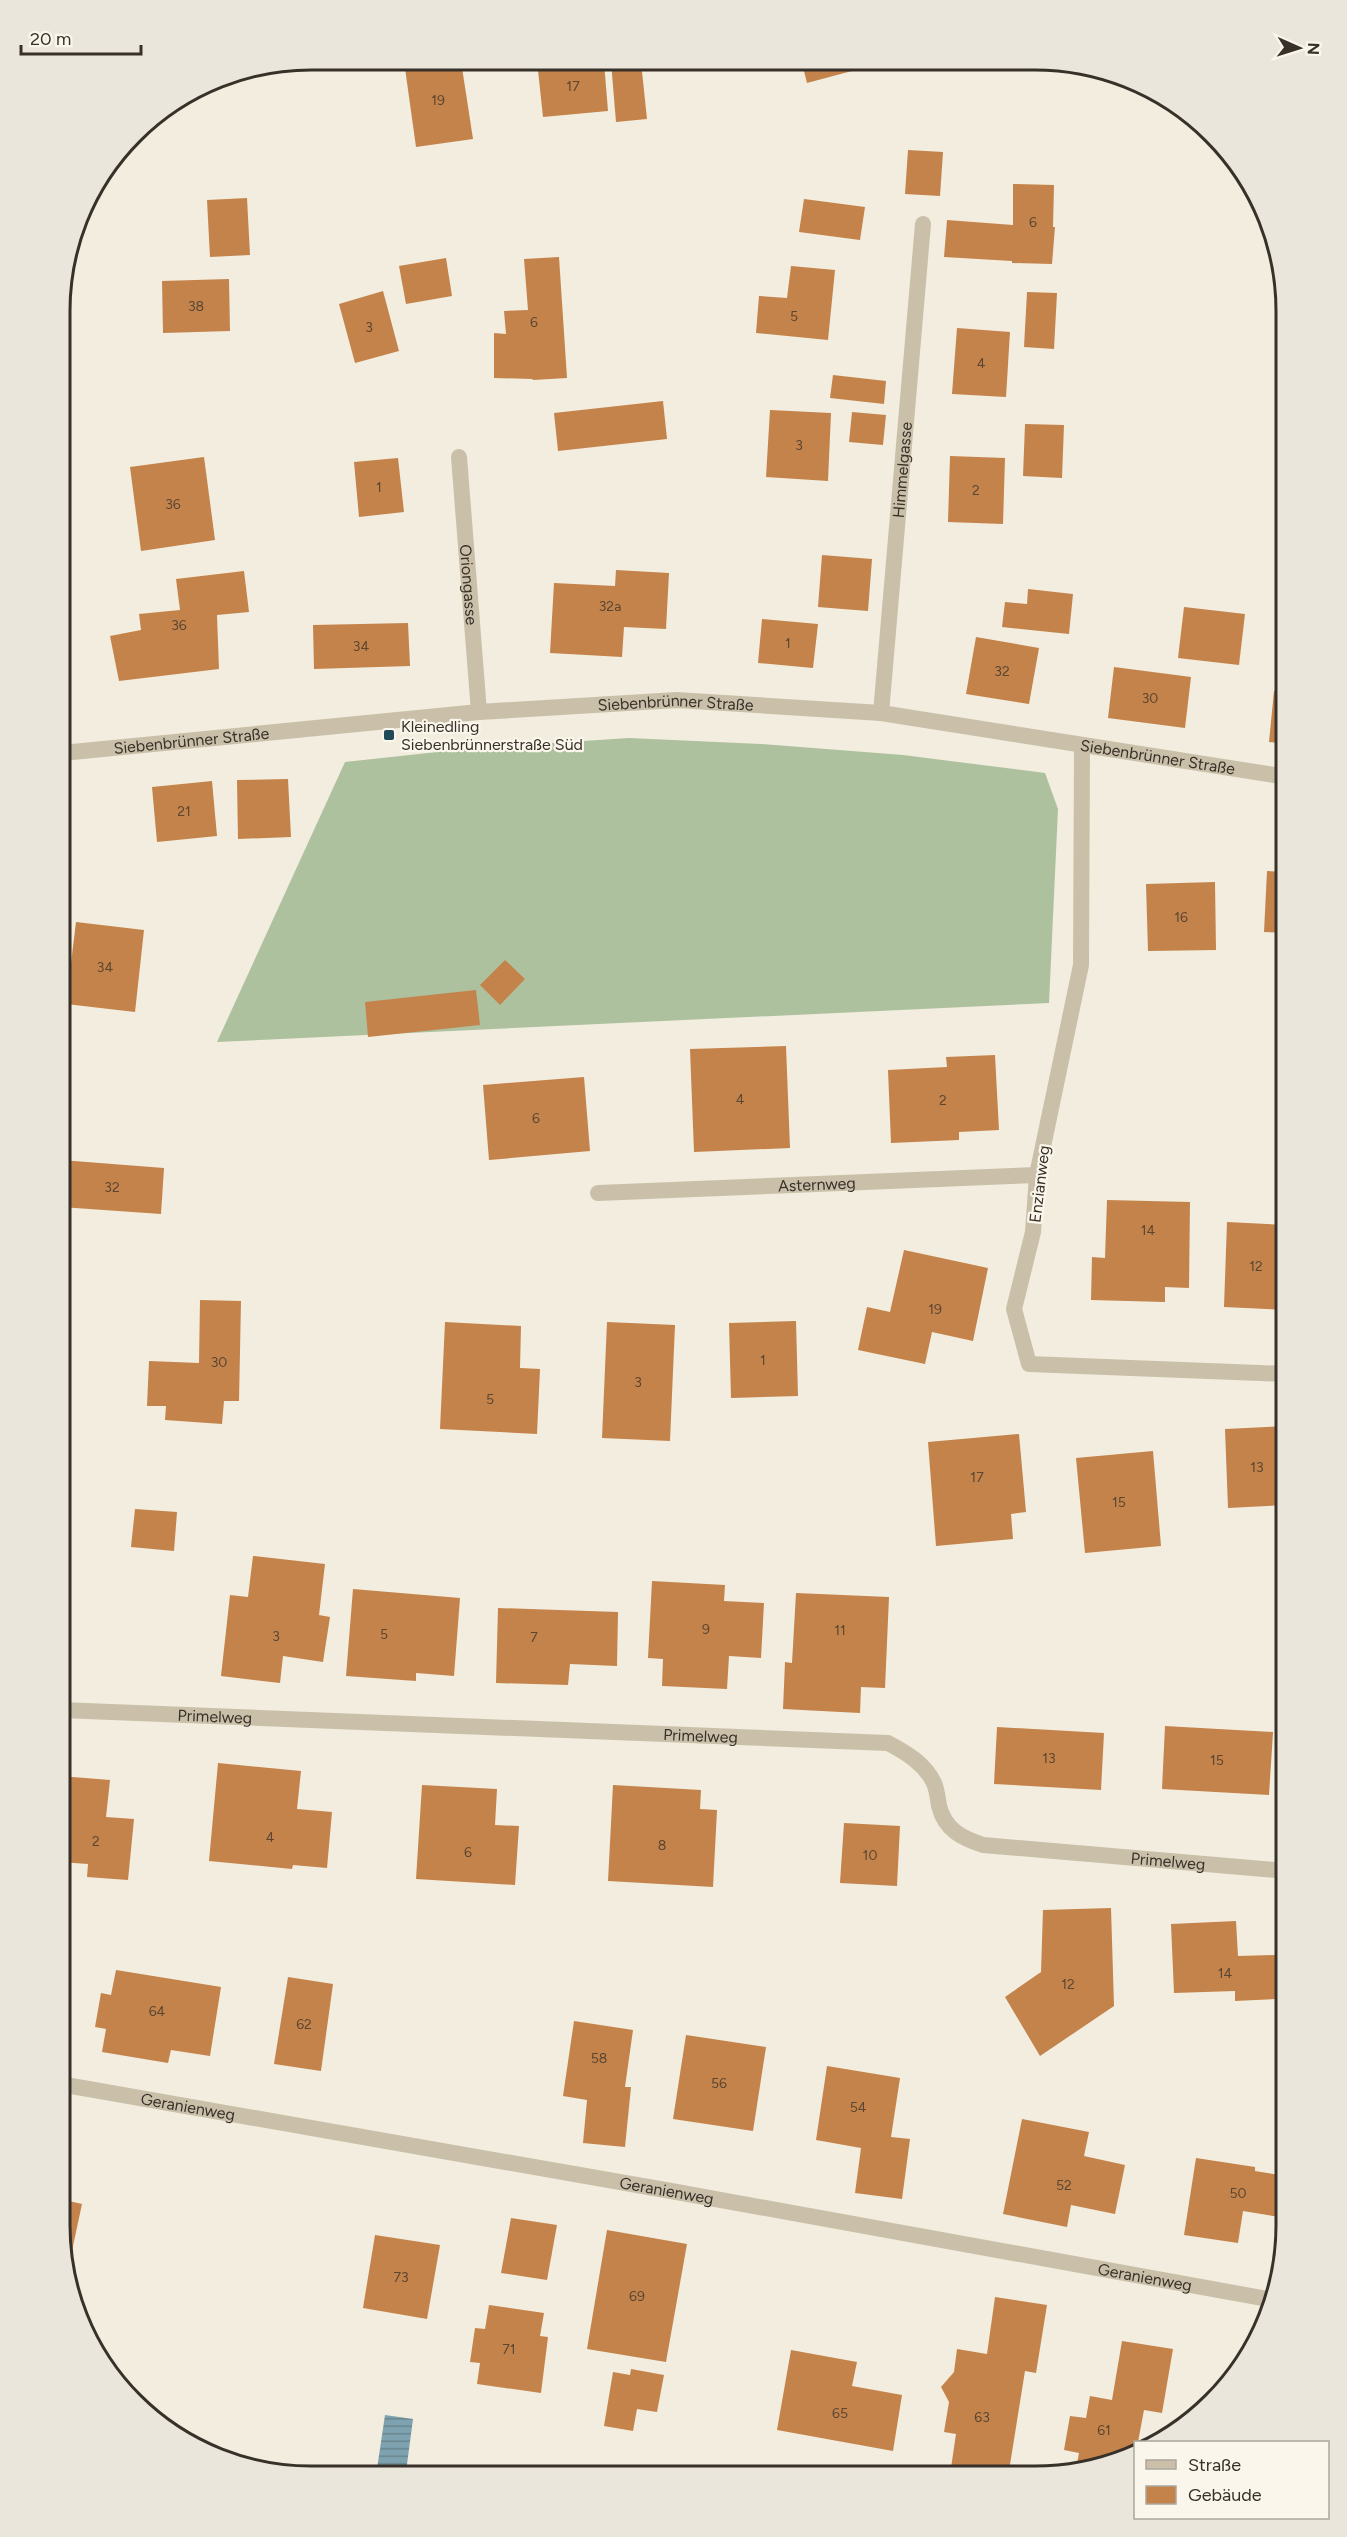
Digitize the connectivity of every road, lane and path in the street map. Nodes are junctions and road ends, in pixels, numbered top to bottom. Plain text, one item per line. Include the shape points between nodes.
1 (923, 224) dead end
2 (459, 457) dead end
3 (479, 712) junction
4 (881, 713) junction
5 (1082, 745) junction
6 (70, 752) edge
7 (1276, 775) edge
8 (1037, 1175) junction
9 (598, 1192) dead end
10 (1276, 1374) edge
11 (70, 1710) edge
12 (1276, 1870) edge
13 (70, 2086) edge
14 (1265, 2299) edge

1 - 4 street, Himmelgasse
2 - 3 street, Oriongasse
3 - 4 street, Siebenbrünner Straße via 677,700
3 - 6 street, Siebenbrünner Straße
4 - 5 street, Siebenbrünner Straße
5 - 7 street, Siebenbrünner Straße
5 - 8 street, Enzianweg via 1081,965
8 - 9 street, Asternweg
8 - 10 street, Enzianweg via 1033,1232 1014,1309 1029,1364
11 - 12 street, Primelweg via 888,1743 914,1757 934,1783 941,1813 949,1827 961,1838 982,1845
13 - 14 street, Geranienweg

